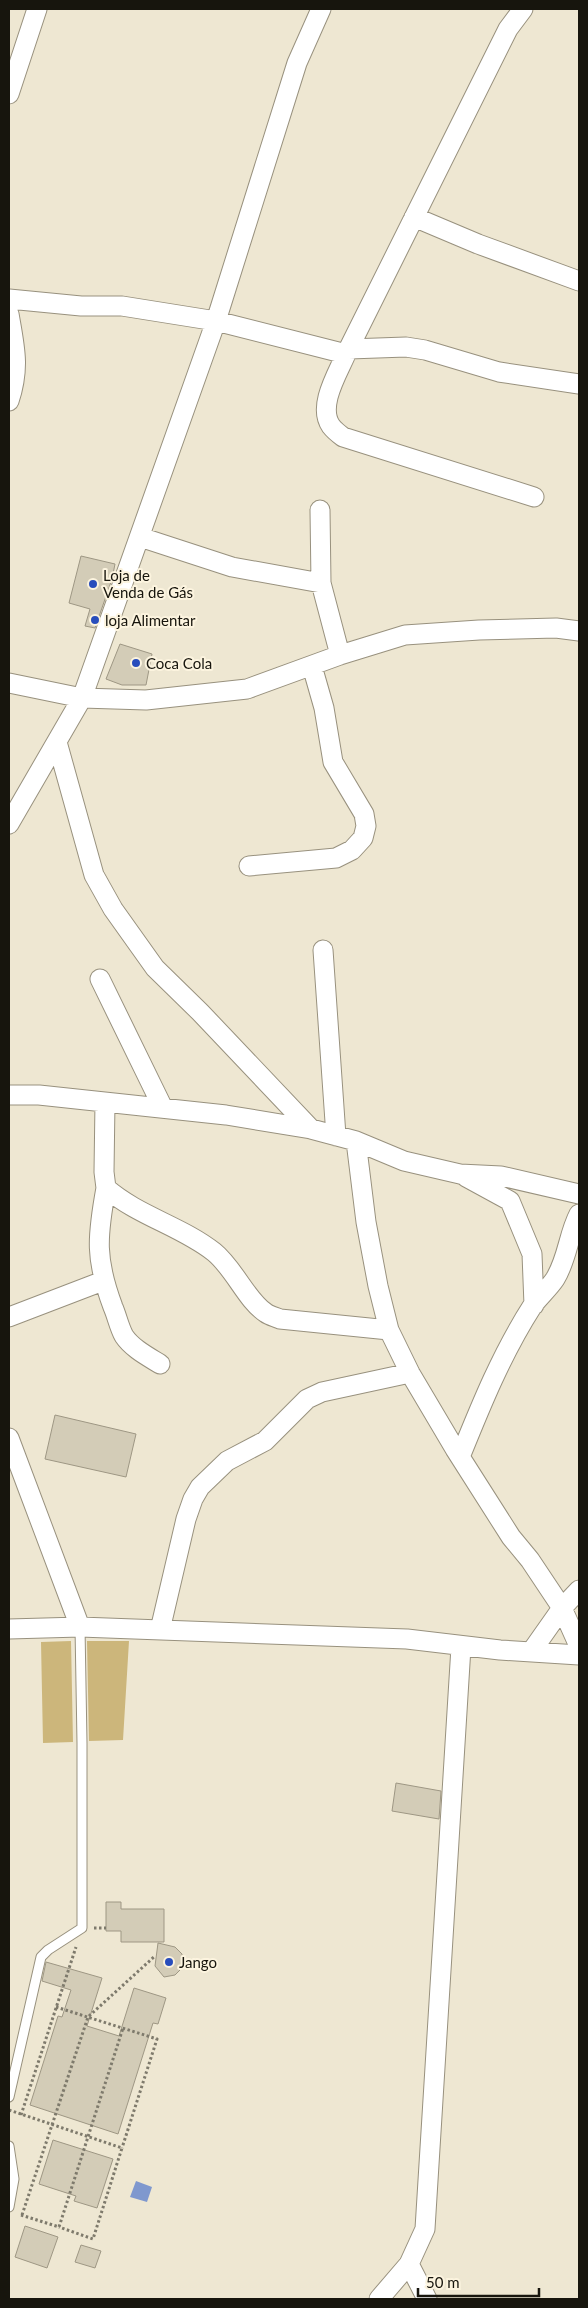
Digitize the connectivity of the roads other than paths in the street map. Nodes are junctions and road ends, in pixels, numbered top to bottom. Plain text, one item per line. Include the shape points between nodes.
1 (37, 9) edge
2 (321, 9) edge
3 (523, 9) edge
4 (9, 94) edge
5 (414, 217) junction
6 (579, 281) edge
7 (9, 299) edge
8 (9, 314) edge
9 (216, 321) junction
10 (347, 352) junction
11 (579, 384) edge
12 (9, 401) edge
13 (534, 497) dead end
14 (320, 510) dead end
15 (140, 536) junction
16 (321, 583) junction
17 (579, 631) edge
18 (340, 654) junction
19 (312, 666) junction
20 (9, 682) edge
21 (82, 698) junction
22 (56, 742) junction
23 (9, 824) edge
24 (249, 866) dead end
25 (323, 950) dead end
26 (100, 979) dead end
27 (9, 1095) edge
28 (105, 1102) junction
29 (163, 1108) junction
30 (311, 1129) junction
31 (336, 1136) junction
32 (356, 1141) junction
33 (460, 1174) junction
34 (106, 1188) junction
35 (579, 1194) edge
36 (579, 1214) edge
37 (103, 1281) junction
38 (534, 1305) junction
39 (9, 1317) edge
40 (389, 1330) junction
41 (160, 1364) dead end
42 (410, 1372) junction
43 (9, 1438) edge
44 (460, 1457) junction
45 (579, 1590) edge
46 (562, 1608) junction
47 (80, 1628) junction
48 (9, 1629) edge
49 (160, 1630) junction
50 (579, 1646) edge
51 (460, 1647) junction
52 (531, 1652) junction
53 (579, 1655) edge
54 (9, 2096) edge
55 (9, 2146) edge
56 (12, 2210) edge
57 (409, 2264) junction
58 (378, 2299) edge
59 (427, 2299) edge

1 - 4 street
2 - 9 street via 297,63
3 - 5 street via 508,28
5 - 6 street
5 - 10 street
7 - 9 street via 81,306 122,306
8 - 12 street via 17,358 16,380
9 - 10 street
9 - 15 street
10 - 11 street via 406,347 499,372
10 - 13 street via 328,397 326,414 331,426 343,437
14 - 16 street
15 - 16 street via 232,567
15 - 21 street
16 - 18 street
17 - 18 street via 499,629 405,635
18 - 19 street
19 - 21 street via 247,689 146,700
19 - 24 street via 324,708 333,762 364,814 363,838 352,850 336,858
20 - 21 street
21 - 22 street
22 - 23 street
22 - 30 street via 94,875 112,909 155,968
25 - 31 street
26 - 29 street
27 - 28 street
28 - 29 street
28 - 34 street
29 - 30 street
30 - 31 street
31 - 32 street
32 - 33 street via 404,1162
32 - 40 street via 366,1222
33 - 35 street via 501,1176
33 - 38 street via 510,1201 532,1254
34 - 37 street via 98,1228
34 - 40 street via 122,1202 213,1252 266,1313 280,1319
36 - 38 street via 568,1254 555,1279
37 - 39 street
37 - 41 street via 124,1336
38 - 44 street via 493,1377
40 - 42 street
42 - 44 street
42 - 49 street via 322,1392 307,1399 265,1441 227,1461 200,1487 186,1519
43 - 47 street
44 - 46 street via 511,1537
45 - 46 street
46 - 50 street
46 - 52 street
47 - 48 street
47 - 49 street
47 - 54 lane via 82,1928 41,1957
49 - 51 street via 407,1639
51 - 52 street
51 - 57 street via 426,2229
52 - 53 street
55 - 56 lane via 14,2179
57 - 58 street
57 - 59 street

